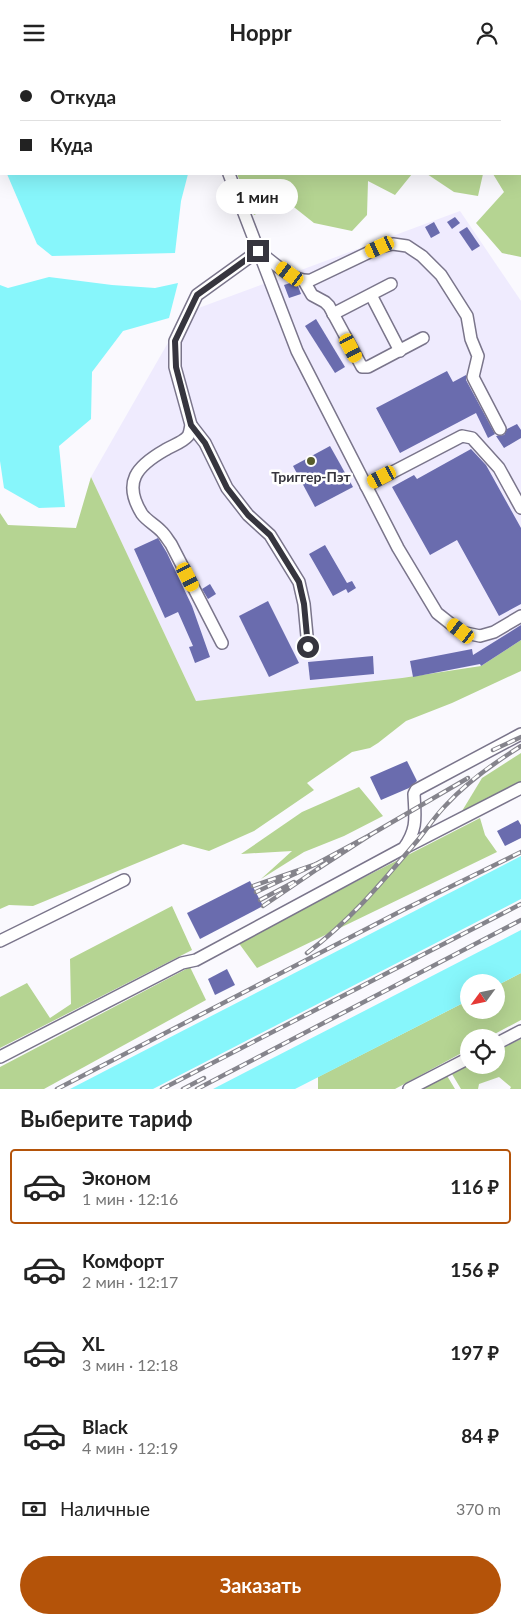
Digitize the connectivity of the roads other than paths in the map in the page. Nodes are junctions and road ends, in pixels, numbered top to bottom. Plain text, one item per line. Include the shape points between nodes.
1 (229, 175) edge
2 (258, 251) junction
3 (304, 281) junction
4 (391, 284) dead end
5 (371, 295) junction
6 (333, 314) junction
7 (424, 338) dead end
8 (400, 351) junction
9 (191, 425) junction
10 (500, 429) dead end
11 (366, 485) junction
12 (521, 508) edge
13 (521, 616) edge
14 (222, 643) dead end
15 (308, 647) dead end
16 (521, 734) edge
17 (521, 788) edge
18 (404, 848) junction
19 (124, 880) dead end
20 (0, 941) edge
21 (521, 1031) edge
22 (505, 1039) edge
23 (0, 1057) edge
24 (460, 1063) edge
25 (409, 1089) edge

1 - 2 lane
2 - 3 lane
2 - 9 lane via 197,295 175,341 176,367
2 - 11 lane via 297,351
3 - 6 lane via 312,295 326,301
3 - 10 lane via 393,244 407,246 422,256 441,275 466,316 478,356 473,377
4 - 5 lane
5 - 6 lane
5 - 8 lane
6 - 8 lane via 362,367
7 - 8 lane
9 - 14 lane via 189,435 181,442 164,450 135,473 134,499 143,515 171,544
9 - 15 lane via 205,443 227,488 248,515 270,535 299,582
11 - 12 lane via 462,436 468,436 499,468
11 - 13 lane via 398,548 437,613 461,631 480,636 494,632
16 - 18 lane via 416,790 415,823 412,837
17 - 18 lane
18 - 23 lane via 196,960 182,963
19 - 20 lane
21 - 22 lane
24 - 25 lane

